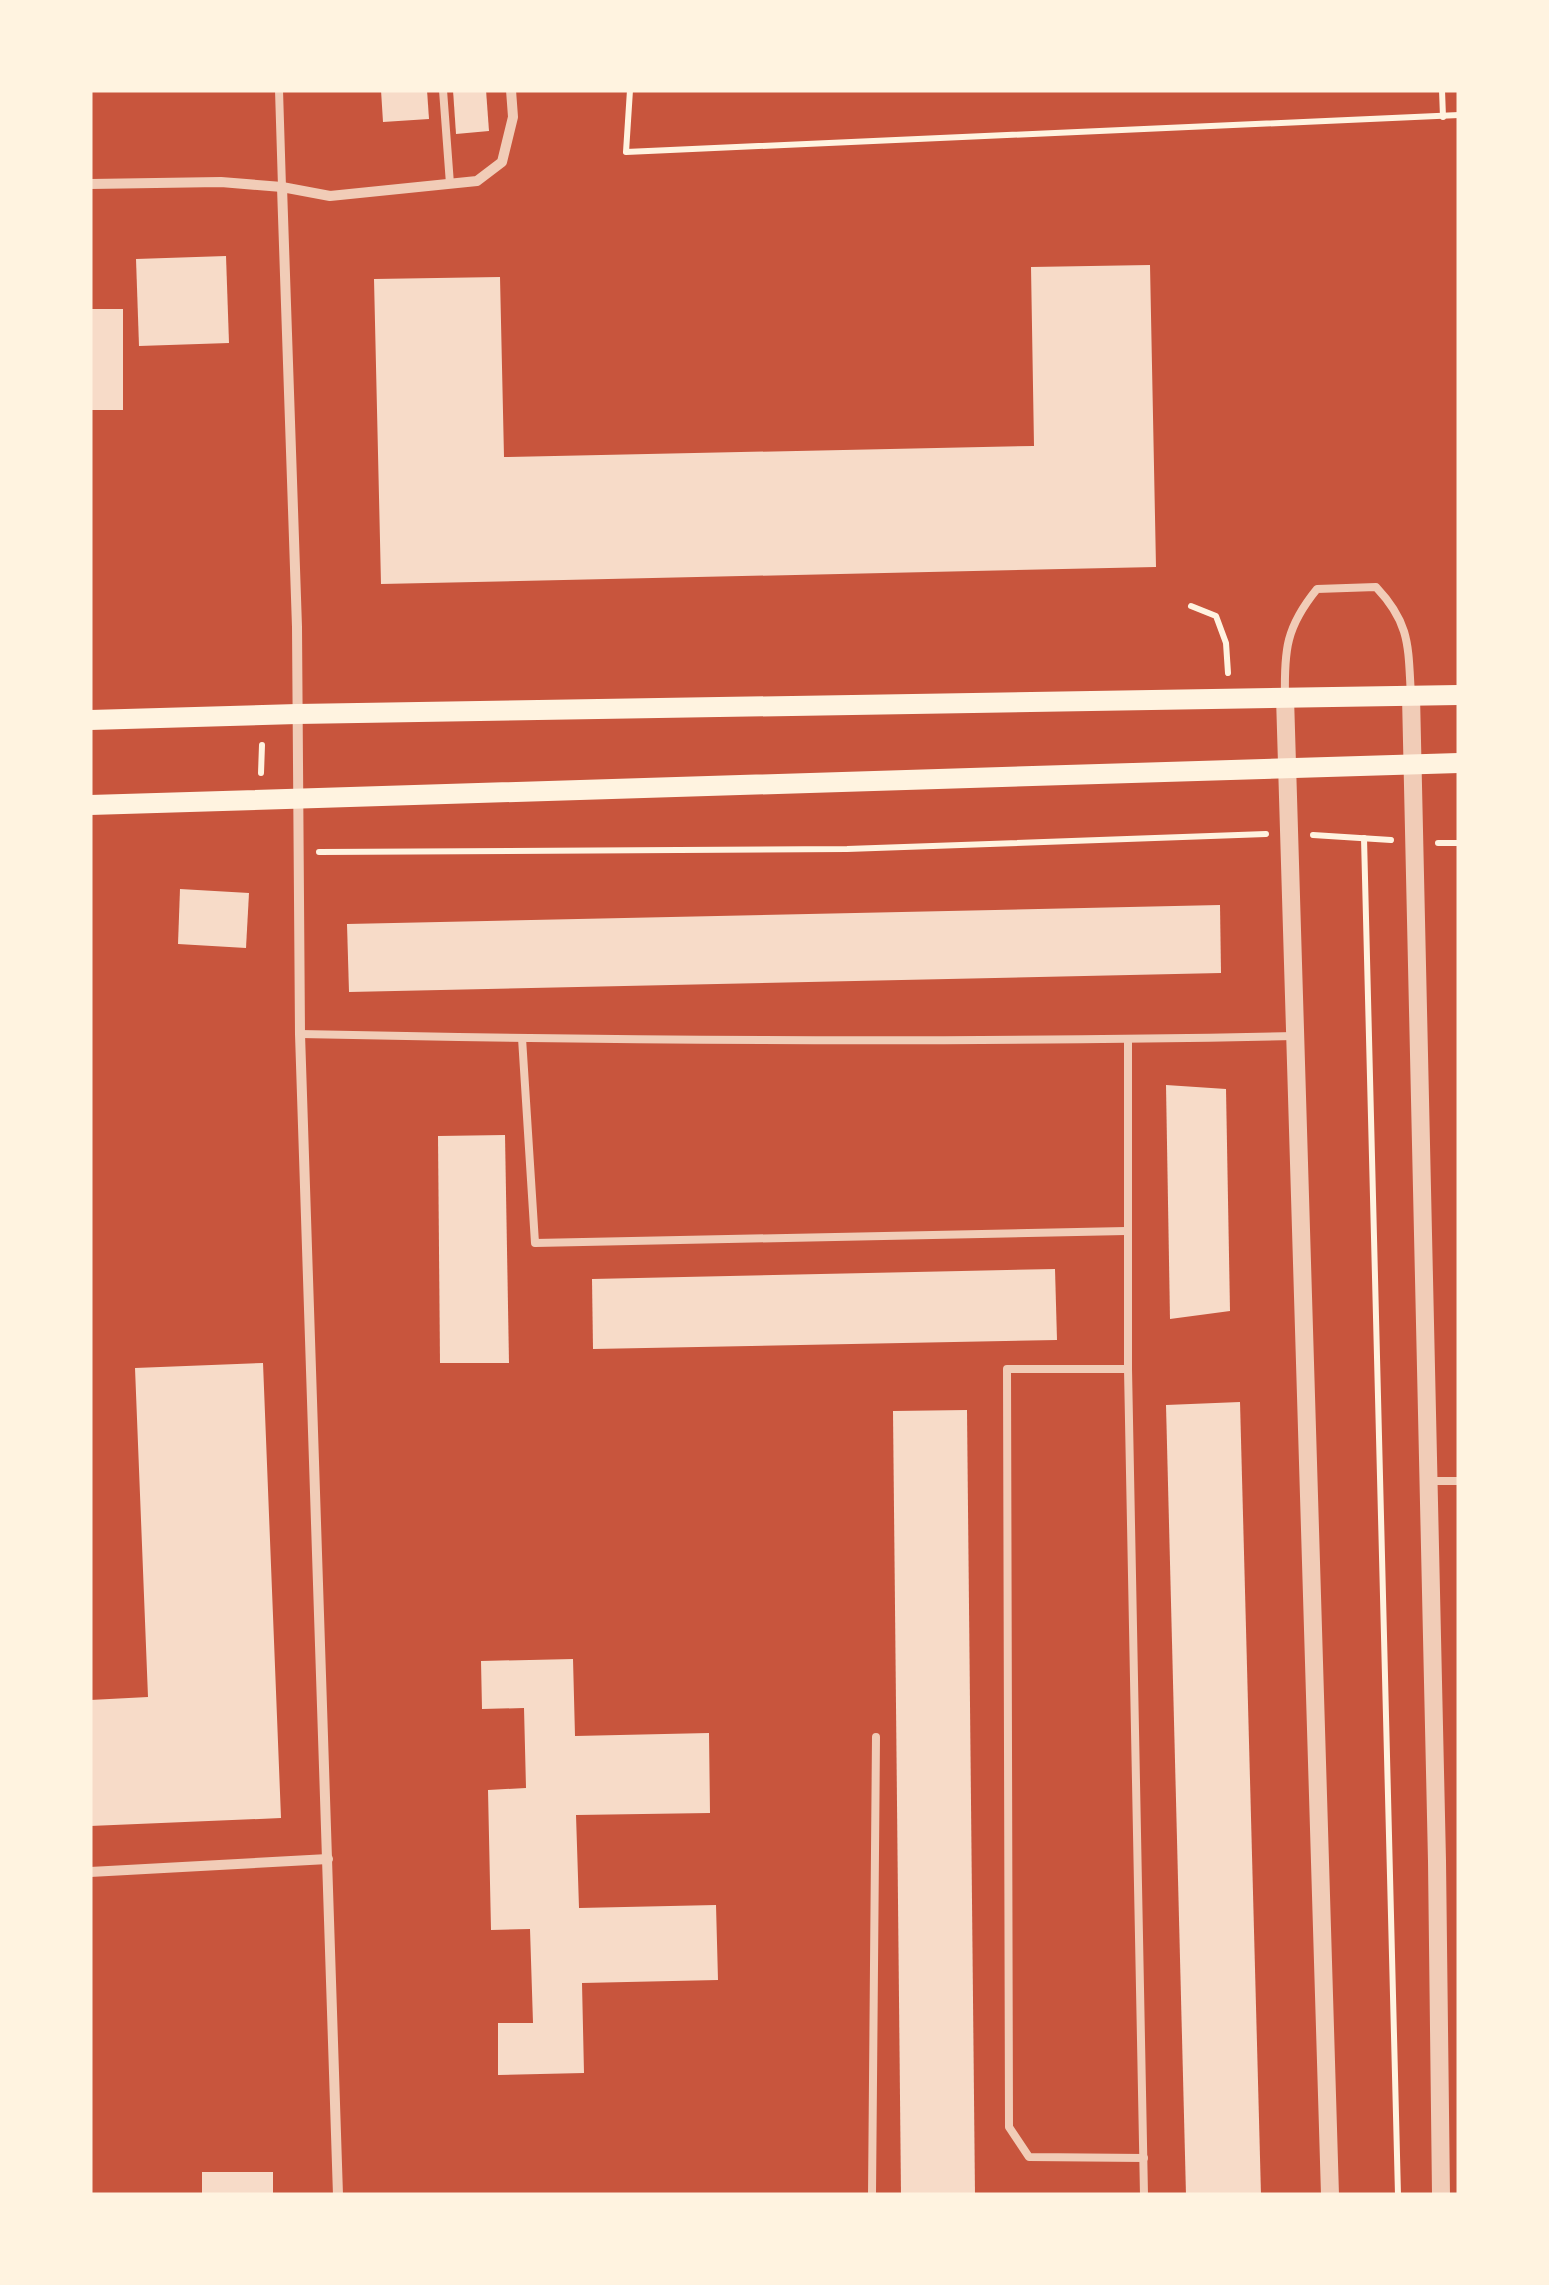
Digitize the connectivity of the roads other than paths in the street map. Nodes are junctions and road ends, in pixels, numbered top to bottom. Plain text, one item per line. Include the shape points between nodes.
1 (279, 90) edge
2 (443, 90) edge
3 (511, 90) edge
4 (90, 184) edge
5 (450, 184) junction
6 (282, 187) junction
7 (1459, 695) edge
8 (1411, 696) junction
9 (1285, 697) junction
10 (297, 714) junction
11 (90, 720) edge
12 (1459, 763) edge
13 (1414, 765) junction
14 (1287, 769) junction
15 (299, 800) junction
16 (90, 805) edge
17 (300, 1034) junction
18 (1295, 1036) junction
19 (522, 1038) junction
20 (1128, 1040) junction
21 (1126, 1231) junction
22 (1128, 1368) junction
23 (1429, 1481) junction
24 (1459, 1481) edge
25 (876, 1737) dead end
26 (328, 1859) junction
27 (90, 1872) edge
28 (1144, 2158) junction
29 (338, 2195) edge
30 (872, 2195) edge
31 (1144, 2195) edge
32 (1330, 2195) edge
33 (1441, 2195) edge

1 - 6 lane
2 - 5 lane
3 - 5 street via 513,118 502,162 476,182
4 - 6 street
5 - 6 street via 330,196
6 - 10 street
7 - 8 main road
8 - 9 main road
8 - 9 lane via 1406,633 1396,608 1376,588 1316,589 1287,638
8 - 13 street
9 - 10 main road
9 - 14 street
10 - 11 main road
10 - 15 street
12 - 13 main road
13 - 14 main road
13 - 23 street
14 - 15 main road
14 - 18 street
15 - 16 main road
15 - 17 street
17 - 19 lane
17 - 26 street
18 - 20 lane
18 - 32 street
19 - 20 lane
19 - 21 lane via 536,1243
20 - 21 lane
21 - 22 lane
22 - 28 lane
22 - 28 lane via 1007,1368 1009,2127 1029,2157
23 - 24 lane
23 - 33 street
25 - 30 lane
26 - 27 street
26 - 29 street
28 - 31 lane

